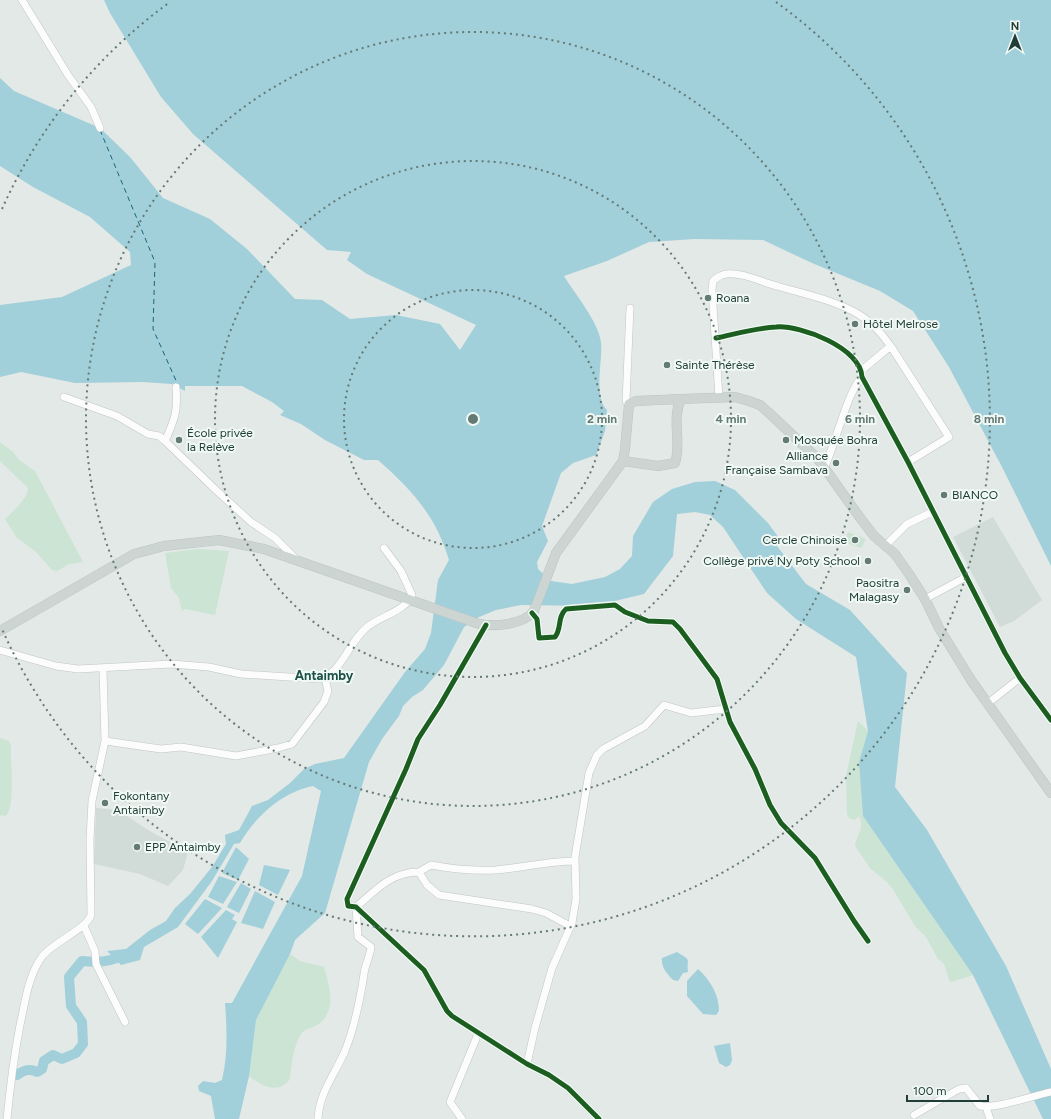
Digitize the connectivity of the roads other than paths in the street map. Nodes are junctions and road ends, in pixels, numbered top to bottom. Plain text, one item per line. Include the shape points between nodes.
1 (22, 0) edge
2 (100, 128) dead end
3 (630, 308) dead end
4 (716, 338) junction
5 (892, 348) junction
6 (862, 373) junction
7 (176, 387) dead end
8 (64, 397) dead end
9 (719, 397) junction
10 (681, 399) junction
11 (630, 404) junction
12 (166, 440) junction
13 (623, 461) junction
14 (908, 462) junction
15 (825, 466) junction
16 (932, 512) junction
17 (886, 545) junction
18 (384, 548) dead end
19 (298, 561) junction
20 (966, 577) junction
21 (925, 598) junction
22 (410, 600) junction
23 (533, 612) junction
24 (482, 624) junction
25 (0, 631) edge
26 (0, 650) edge
27 (103, 669) junction
28 (325, 678) junction
29 (1020, 678) junction
30 (987, 704) junction
31 (725, 709) junction
32 (1051, 720) edge
33 (105, 741) junction
34 (1051, 793) edge
35 (575, 861) junction
36 (419, 872) junction
37 (356, 907) junction
38 (84, 926) junction
39 (570, 926) junction
40 (868, 940) dead end
41 (125, 1022) dead end
42 (478, 1034) junction
43 (527, 1064) junction
44 (1051, 1092) edge
45 (986, 1107) junction
46 (914, 1115) dead end
47 (7, 1119) edge
48 (318, 1119) edge
49 (462, 1119) edge
50 (599, 1119) edge
51 (990, 1119) edge

1 - 2 street via 91,107
3 - 11 street via 626,401
4 - 5 street via 712,311 713,281 718,276 727,274 743,276 813,296 856,312 880,331
4 - 6 street via 767,327 788,327 808,332 843,349 854,358
4 - 9 street
5 - 6 street via 887,349
5 - 14 street via 949,437
6 - 14 street
6 - 15 street via 853,390
7 - 12 street via 178,407
8 - 12 street via 117,416 148,434
9 - 10 main road
9 - 15 main road via 736,397 760,406
10 - 11 main road via 636,401
10 - 13 main road via 676,415 675,463 658,466
11 - 13 main road
12 - 19 street via 217,491 251,522 281,543
13 - 23 main road via 556,553
14 - 16 street
15 - 17 main road via 874,536
16 - 17 street via 907,524
16 - 20 street
17 - 21 main road
18 - 22 street via 401,571 412,595
19 - 22 main road
19 - 25 main road via 264,549 219,540 164,546 134,554
20 - 21 street
20 - 29 street
21 - 30 main road via 939,628
22 - 24 main road
22 - 28 street via 364,630 337,667
23 - 24 main road via 530,616 516,621
23 - 31 street via 537,619 539,638 555,637 558,634 560,616 566,609 615,605 648,621 673,622 694,645 717,678
24 - 37 street via 440,705 418,739 347,899 348,906
26 - 27 street via 56,666
27 - 28 street via 171,664 209,667 241,674 314,680
27 - 33 street
28 - 33 street via 328,691 324,702 292,744 236,756 181,747 161,749
29 - 30 street
29 - 32 street
30 - 34 main road
31 - 35 street via 691,713 664,705 645,726 603,749 597,755 589,773
31 - 40 street via 781,823 815,858
33 - 38 street via 92,801 91,916
35 - 36 street via 553,861 496,870 459,870 431,864
35 - 39 street via 576,898
36 - 37 street via 409,872 386,880
36 - 39 street via 427,885 438,895 532,909 546,913
37 - 42 street via 424,970 447,1011
37 - 48 street via 358,937 371,947 370,955 352,1031 320,1103
38 - 41 street via 95,951 96,963
38 - 47 street via 66,936 42,956 36,967 23,1010 10,1078
39 - 43 street via 552,968
42 - 43 street
42 - 49 street via 450,1102
43 - 50 street via 568,1088
44 - 45 street via 995,1107
45 - 46 street via 980,1106 966,1088 959,1089
45 - 51 street

